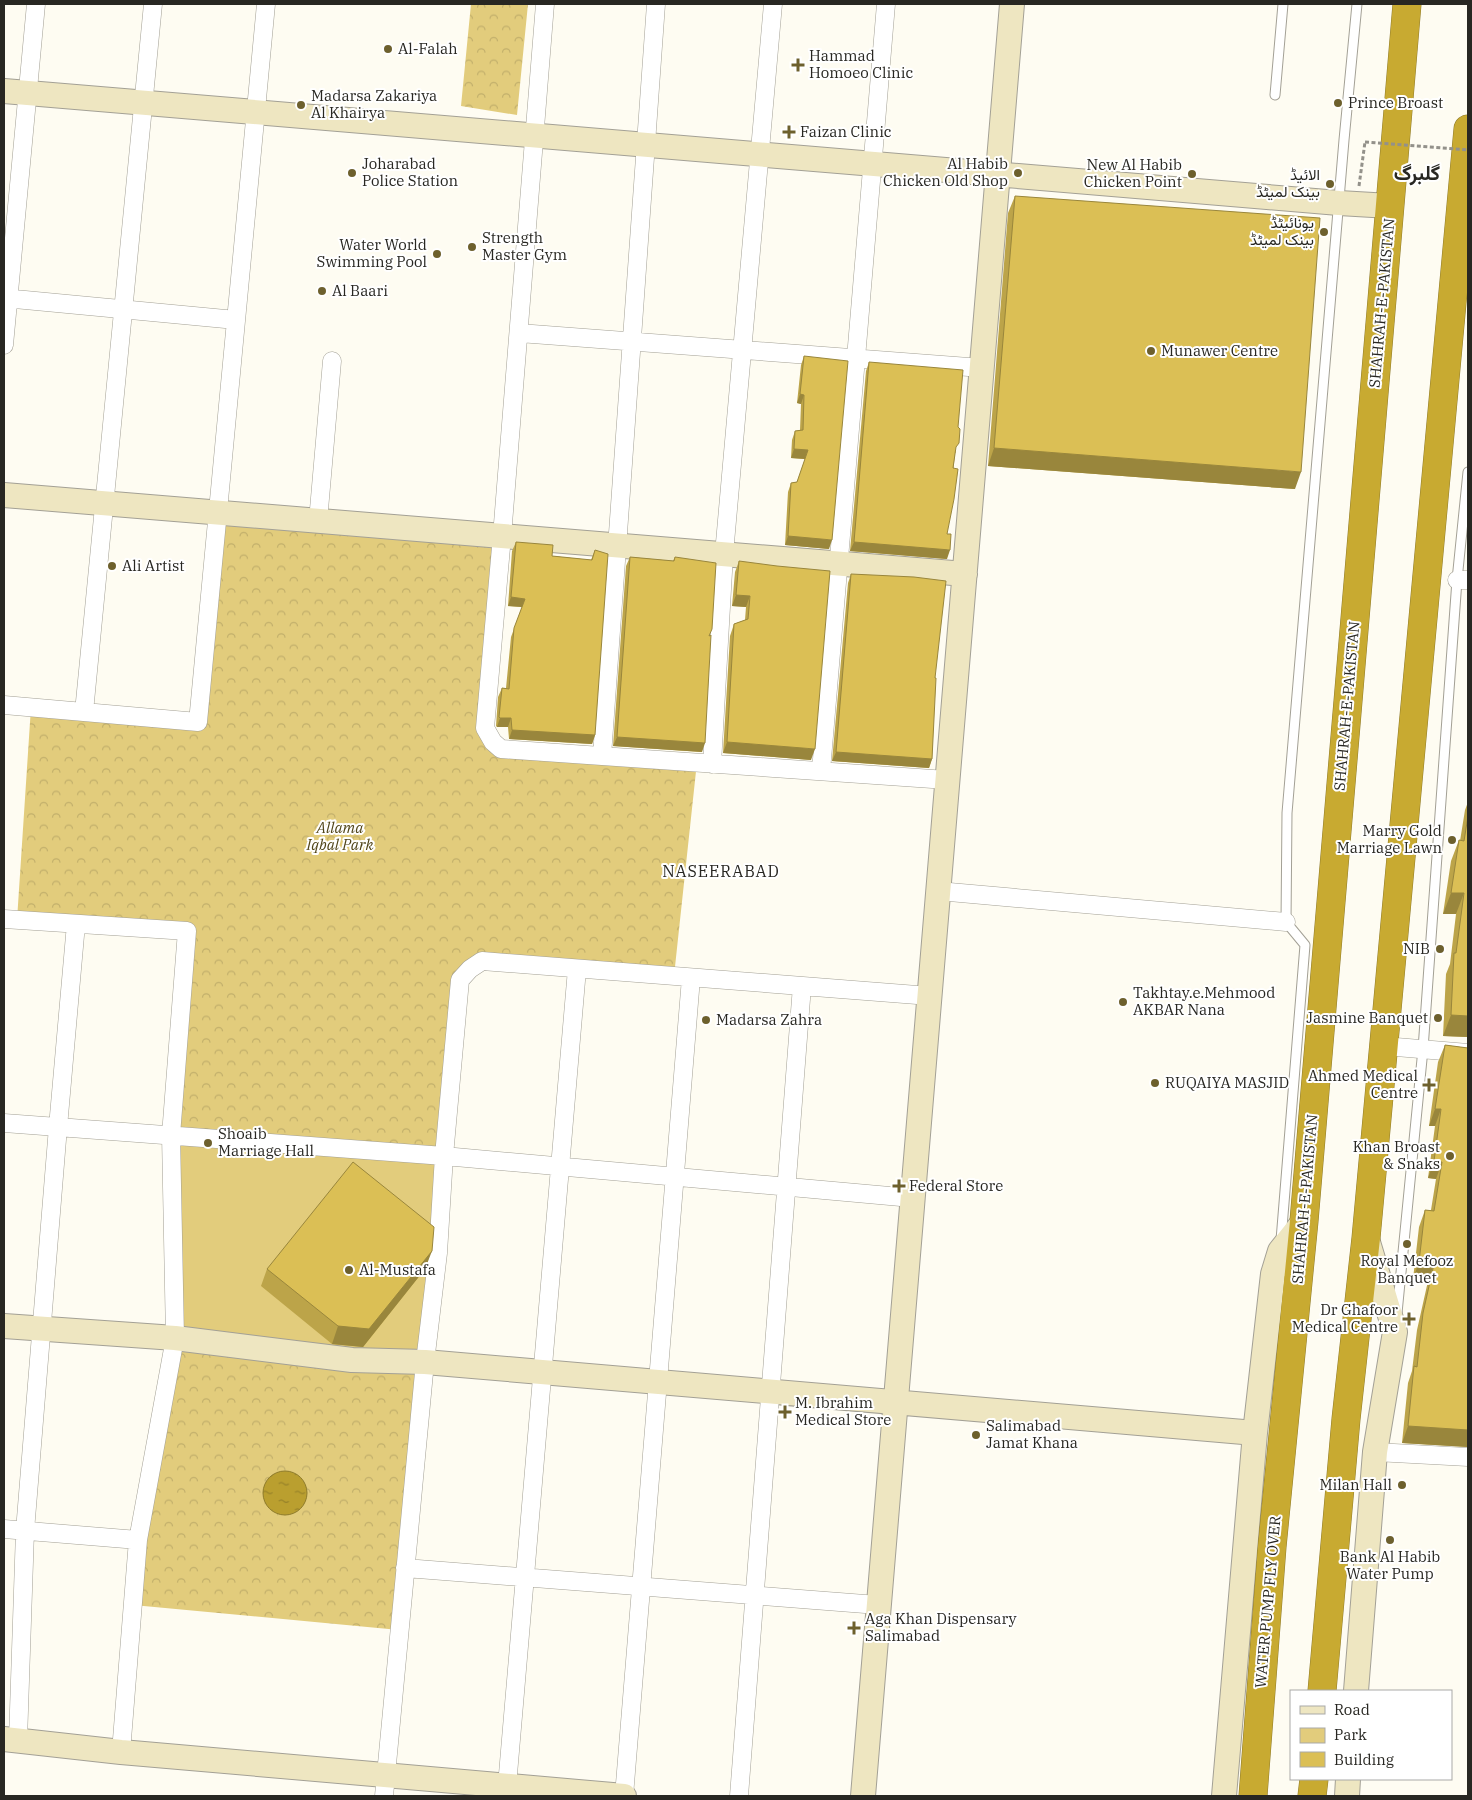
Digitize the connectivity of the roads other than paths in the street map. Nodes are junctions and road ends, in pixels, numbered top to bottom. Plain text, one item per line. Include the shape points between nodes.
1 (36, 4) edge
2 (153, 4) edge
3 (266, 4) edge
4 (545, 4) edge
5 (656, 4) edge
6 (773, 4) edge
7 (886, 4) edge
8 (1012, 4) edge
9 (1283, 4) edge
10 (1357, 4) edge
11 (1407, 4) edge
12 (4, 91) edge
13 (28, 93) junction
14 (1275, 95) dead end
15 (143, 102) junction
16 (256, 112) junction
17 (1468, 129) edge
18 (534, 135) junction
19 (646, 144) junction
20 (759, 154) junction
21 (873, 163) junction
22 (998, 174) junction
23 (1339, 203) junction
24 (1390, 206) junction
25 (6, 298) edge
26 (123, 310) junction
27 (236, 320) junction
28 (519, 334) junction
29 (631, 342) junction
30 (4, 345) edge
31 (742, 350) junction
32 (856, 359) junction
33 (332, 361) dead end
34 (982, 368) junction
35 (1468, 472) edge
36 (4, 495) edge
37 (104, 503) junction
38 (218, 513) junction
39 (318, 521) junction
40 (502, 536) junction
41 (617, 546) junction
42 (724, 554) junction
43 (839, 564) junction
44 (965, 574) junction
45 (1463, 580) edge
46 (4, 705) edge
47 (84, 712) junction
48 (602, 756) junction
49 (712, 764) junction
50 (821, 771) junction
51 (948, 780) junction
52 (938, 891) junction
53 (4, 919) edge
54 (1286, 922) junction
55 (76, 924) junction
56 (577, 969) junction
57 (691, 978) junction
58 (802, 986) junction
59 (930, 996) junction
60 (1384, 1046) junction
61 (1423, 1049) junction
62 (1468, 1053) edge
63 (4, 1123) edge
64 (58, 1127) junction
65 (170, 1135) junction
66 (444, 1156) junction
67 (560, 1167) junction
68 (674, 1177) junction
69 (786, 1186) junction
70 (912, 1198) junction
71 (1304, 1221) junction
72 (1366, 1238) junction
73 (1280, 1251) junction
74 (4, 1326) edge
75 (42, 1329) junction
76 (1395, 1332) junction
77 (175, 1338) junction
78 (425, 1362) junction
79 (542, 1372) junction
80 (657, 1382) junction
81 (771, 1391) junction
82 (896, 1402) junction
83 (1285, 1408) joint
84 (1255, 1433) junction
85 (1375, 1452) junction
86 (1468, 1457) edge
87 (4, 1529) edge
88 (25, 1530) junction
89 (138, 1540) junction
90 (405, 1568) junction
91 (525, 1578) junction
92 (640, 1587) junction
93 (755, 1596) junction
94 (878, 1606) junction
95 (1322, 1690) edge
96 (1356, 1690) edge
97 (11, 1739) edge
98 (121, 1752) junction
99 (1314, 1780) edge
100 (1348, 1780) edge
101 (385, 1786) edge
102 (507, 1786) junction
103 (624, 1796) edge
104 (739, 1796) edge
105 (862, 1796) edge
106 (1224, 1796) edge
107 (1253, 1796) edge
108 (1312, 1796) edge
109 (1347, 1796) edge

1 - 13 street
2 - 15 street
3 - 16 street
4 - 18 street
5 - 19 street
6 - 20 street
7 - 21 street
8 - 22 street
9 - 14 lane
10 - 23 lane
11 - 24 highway, SHAHRAH-E-PAKISTAN
12 - 13 street
13 - 15 street
13 - 25 street
15 - 16 street
15 - 26 street
16 - 18 street
16 - 27 street
17 - 60 highway
18 - 19 street
18 - 28 street
19 - 20 street
19 - 29 street
20 - 21 street
20 - 31 street
21 - 22 street
21 - 32 street
22 - 23 street
22 - 34 street
23 - 24 street
23 - 54 lane via 1287,813
24 - 71 highway, SHAHRAH-E-PAKISTAN
25 - 26 street
25 - 30 street
26 - 27 street
26 - 37 street
27 - 38 street
28 - 29 street
28 - 40 street
29 - 31 street
29 - 41 street
31 - 32 street
31 - 42 street
32 - 34 street
32 - 43 street
33 - 39 street
34 - 44 street
35 - 45 lane
36 - 37 street
37 - 38 street
37 - 47 street
38 - 39 street
38 - 47 street via 198,722
39 - 40 street
40 - 41 street
40 - 48 street via 485,728 501,749
41 - 42 street
41 - 48 street
42 - 43 street
42 - 49 street
43 - 44 street
43 - 50 street
44 - 51 street
45 - 61 lane
46 - 47 street
48 - 49 street
49 - 50 street
50 - 51 street
51 - 52 street
52 - 54 street
52 - 59 street
53 - 55 street
54 - 73 lane via 1305,946
55 - 64 street
55 - 65 street via 187,931
56 - 57 street
56 - 66 street via 482,961 460,980
56 - 67 street
57 - 58 street
57 - 68 street
58 - 59 street
58 - 69 street
59 - 70 street
60 - 61 street
60 - 72 highway
61 - 62 street
61 - 76 lane
63 - 64 street
64 - 65 street
64 - 75 street
65 - 66 street
65 - 77 street
66 - 67 street
66 - 78 street via 438,1253
67 - 68 street
67 - 79 street
68 - 69 street
68 - 80 street
69 - 70 street
69 - 81 street
70 - 82 street
71 - 73 street
71 - 83 highway, SHAHRAH-E-PAKISTAN
72 - 76 street
72 - 95 highway
73 - 84 street via 1273,1274
74 - 75 street
75 - 77 street
75 - 88 street
76 - 85 street
77 - 78 street via 352,1360
77 - 89 street
78 - 79 street
78 - 90 street
79 - 80 street
79 - 91 street
80 - 81 street
80 - 92 street
81 - 82 street
81 - 93 street
82 - 84 street
82 - 94 street
83 - 107 highway, WATER PUMP FLY OVER
84 - 106 street
85 - 86 street
85 - 96 street
87 - 88 street
88 - 89 street
88 - 97 street
89 - 98 street
90 - 91 street
90 - 101 street
91 - 92 street
91 - 102 street
92 - 93 street
92 - 103 street
93 - 94 street
93 - 104 street
94 - 105 street
97 - 98 street
98 - 101 street
99 - 108 highway
100 - 109 street
101 - 102 street
102 - 103 street

